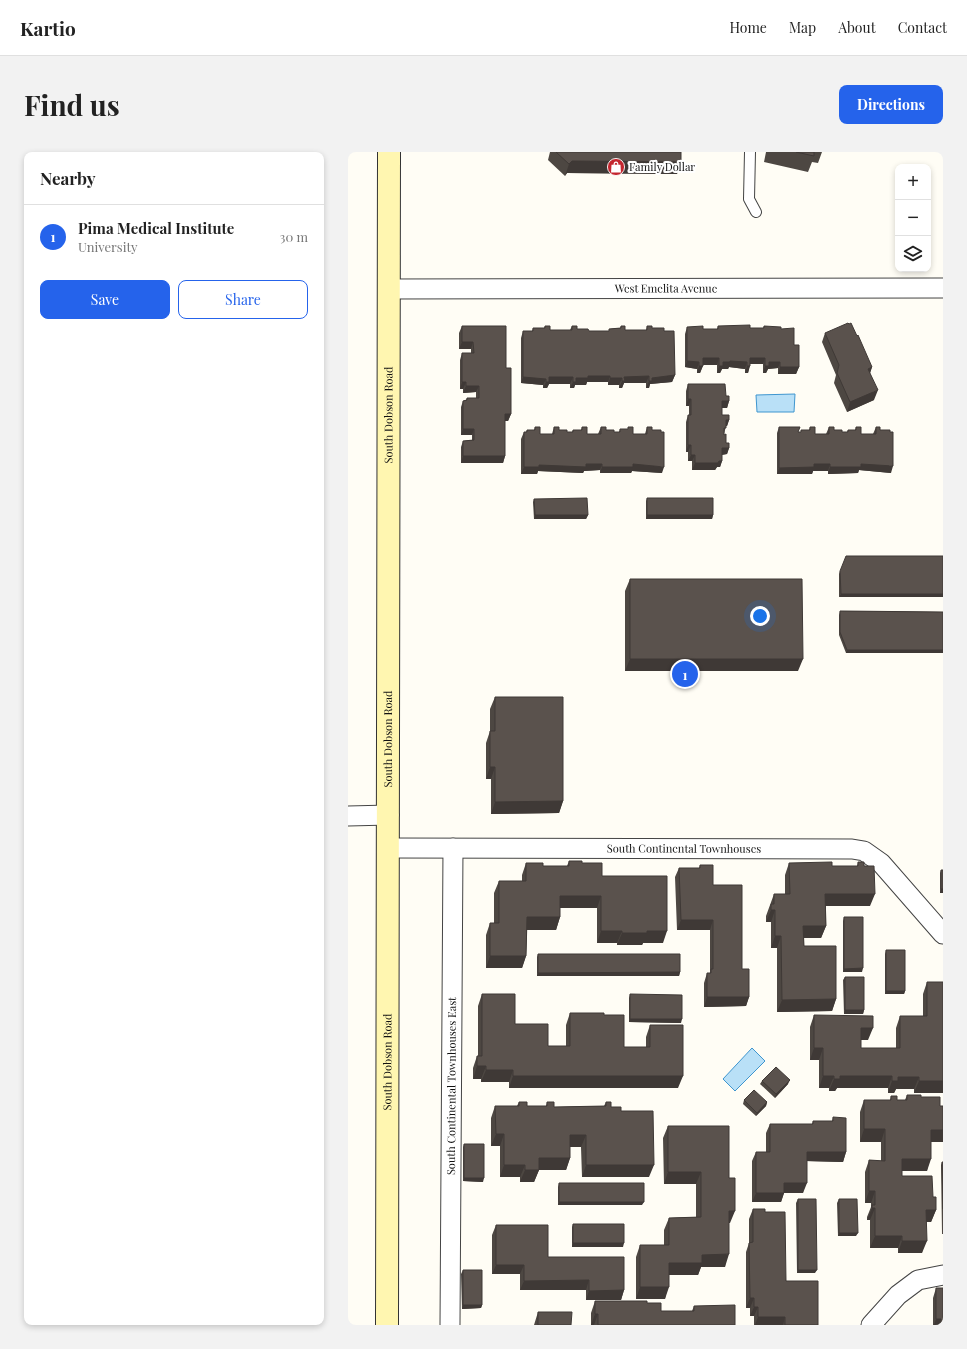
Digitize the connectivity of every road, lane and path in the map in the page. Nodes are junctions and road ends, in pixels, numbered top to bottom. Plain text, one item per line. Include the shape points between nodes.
1 (389, 152) edge
2 (750, 152) edge
3 (756, 212) dead end
4 (943, 288) edge
5 (389, 289) junction
6 (348, 816) edge
7 (389, 816) junction
8 (389, 848) junction
9 (453, 848) junction
10 (943, 934) edge
11 (943, 1275) edge
12 (450, 1324) dead end
13 (387, 1325) edge
14 (871, 1325) edge

1 - 5 main road, South Dobson Road
2 - 3 lane via 749,199
4 - 5 street, West Emelita Avenue
5 - 7 main road, South Dobson Road
6 - 7 street
7 - 8 main road, South Dobson Road
8 - 9 street, South Continental Townhouses
8 - 13 main road, South Dobson Road
9 - 10 street, South Continental Townhouses via 864,851 881,863
9 - 12 street, South Continental Townhouses East
11 - 14 street via 918,1280 898,1295

